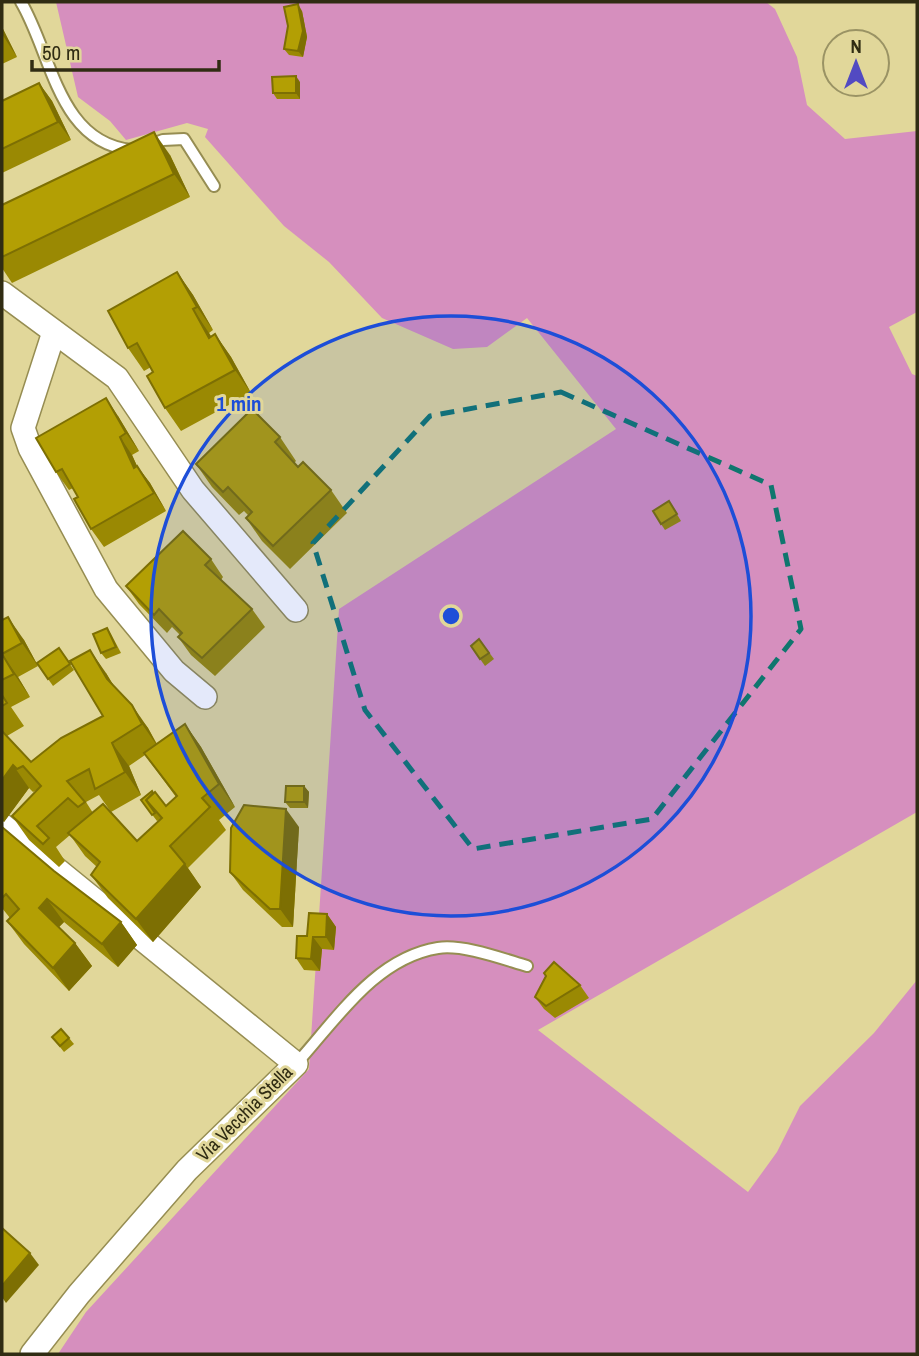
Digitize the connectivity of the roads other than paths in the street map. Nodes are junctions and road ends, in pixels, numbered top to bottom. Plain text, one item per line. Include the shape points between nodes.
1 (21, 2) edge
2 (214, 186) dead end
3 (2, 292) edge
4 (54, 332) junction
5 (296, 610) dead end
6 (205, 697) dead end
7 (2, 825) edge
8 (527, 966) dead end
9 (296, 1064) junction
10 (32, 1354) edge

1 - 2 lane via 68,109 89,135 110,147 130,150 184,139
3 - 4 street
4 - 5 street via 117,378 193,490
4 - 6 street via 23,428 30,448 106,589 174,671
7 - 9 street, Via Vecchia Stella
8 - 9 lane via 440,948 401,961 375,977
9 - 10 street, Via Vecchia Stella via 187,1170

